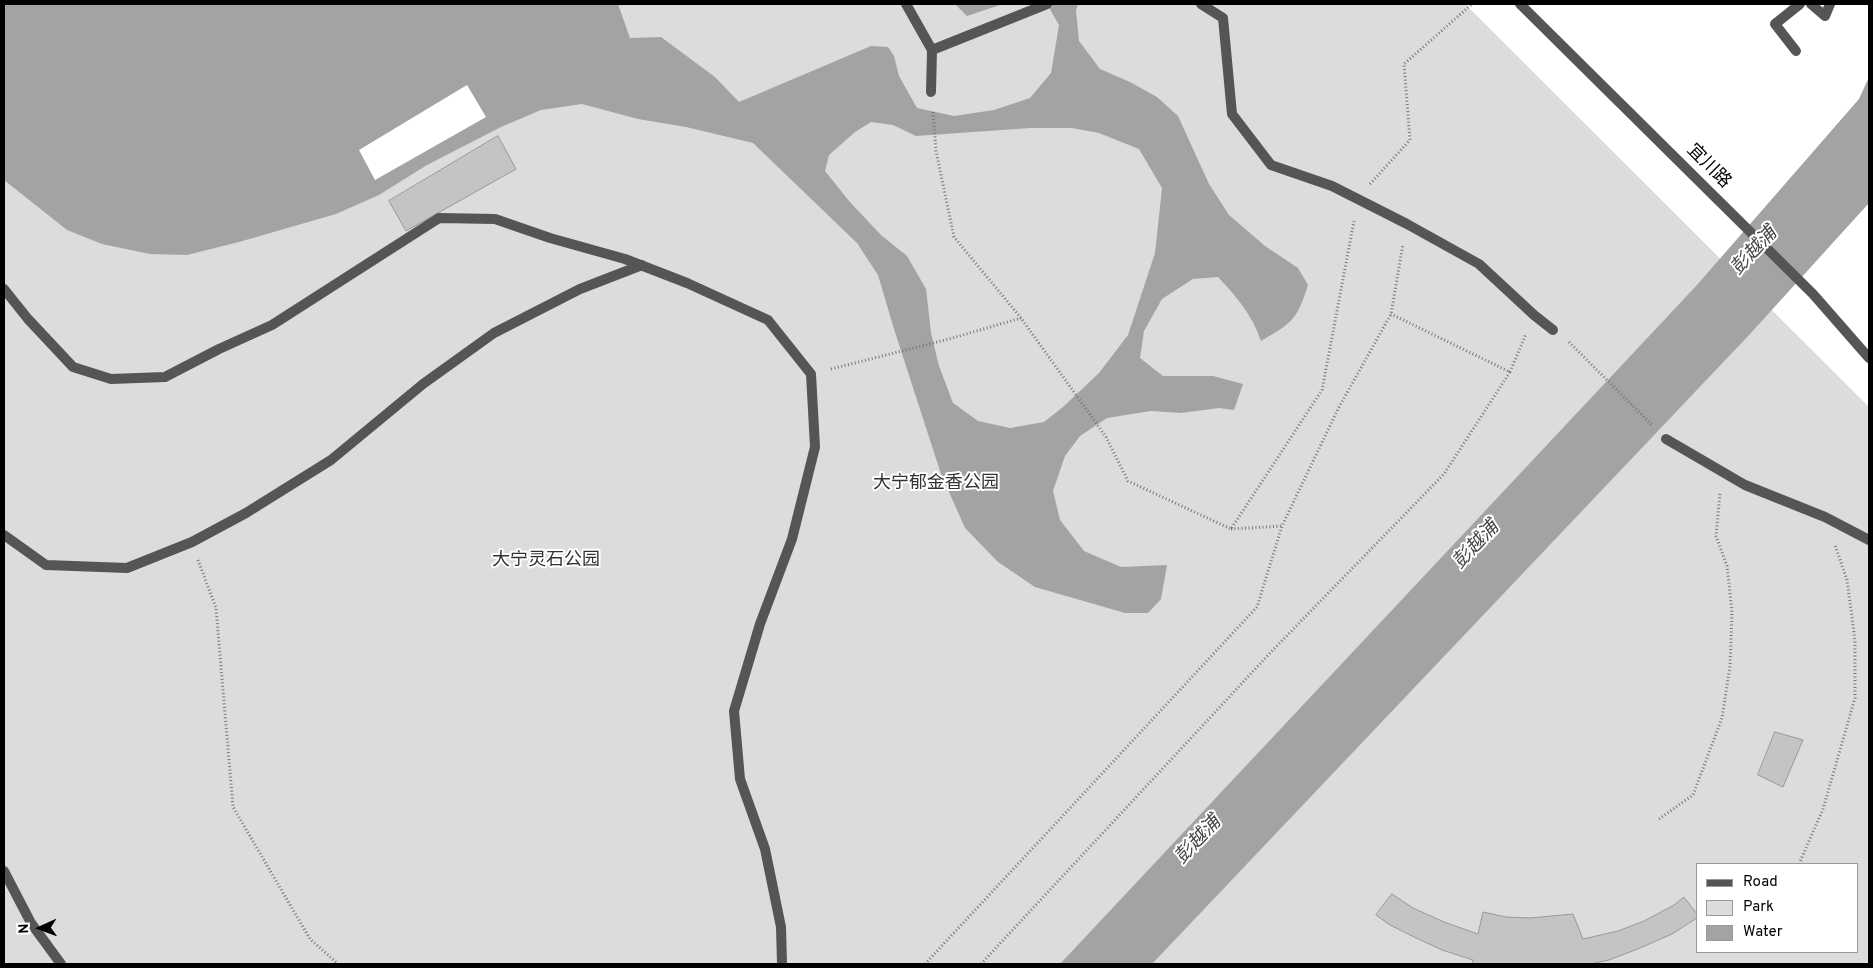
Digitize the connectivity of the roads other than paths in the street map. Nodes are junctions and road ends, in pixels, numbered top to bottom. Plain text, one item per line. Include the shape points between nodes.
1 (906, 4) edge
2 (1047, 4) edge
3 (1200, 4) edge
4 (1520, 4) edge
5 (1800, 4) edge
6 (1811, 4) edge
7 (1830, 4) edge
8 (932, 50) junction
9 (1796, 51) dead end
10 (931, 92) road end
11 (642, 265) junction
12 (4, 289) edge
13 (1553, 330) road end
14 (1869, 358) edge
15 (1666, 439) road end
16 (4, 535) edge
17 (1869, 540) edge
18 (4, 871) edge
19 (61, 964) edge
20 (782, 964) edge

1 - 8 street
2 - 8 street
3 - 13 street via 1223,18 1232,114 1271,165 1332,186 1479,264
4 - 14 street, 宜川路 via 1813,294
5 - 9 street via 1775,24
6 - 7 street via 1825,16
8 - 10 street
11 - 12 street via 496,220 439,218 272,325 165,377 112,379 73,367
11 - 16 street via 580,289 494,333 423,384 331,460 192,542 127,568 46,565
11 - 20 street via 768,320 811,374 815,446 792,540 760,624 734,711 740,780 765,849 781,927
15 - 17 street via 1745,485 1825,517
18 - 19 street via 31,923

